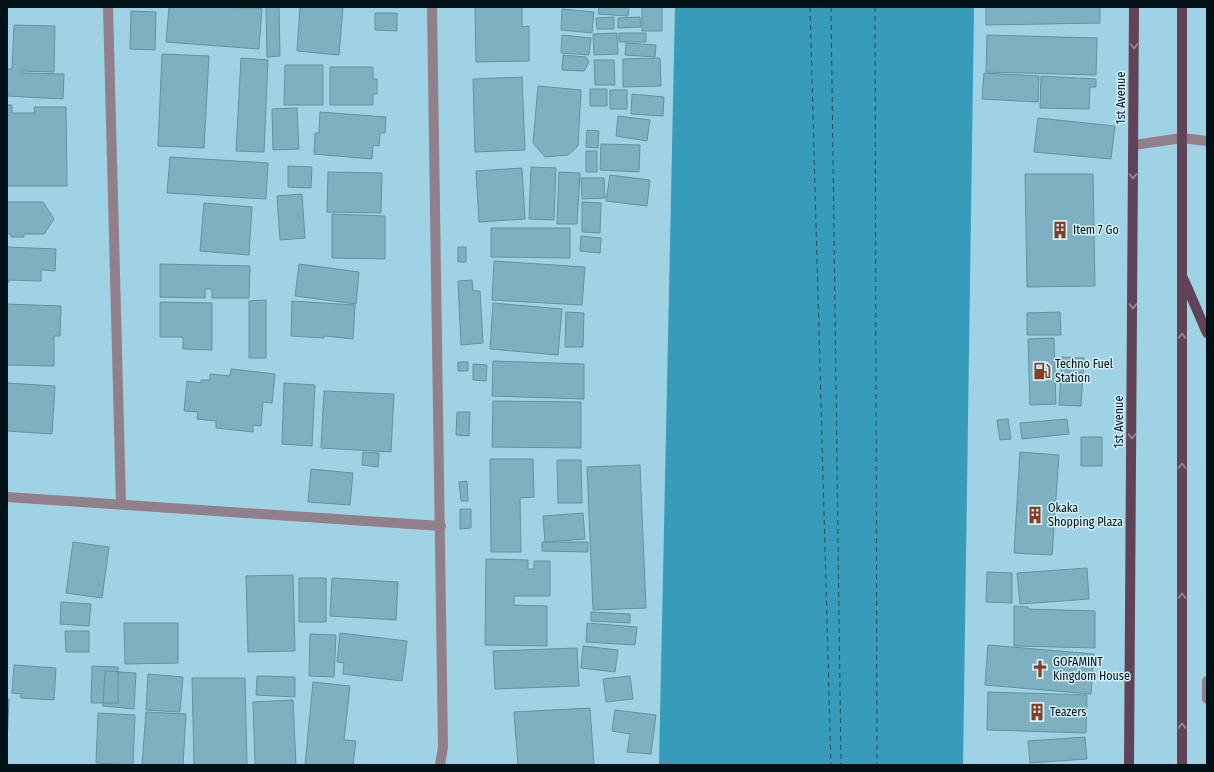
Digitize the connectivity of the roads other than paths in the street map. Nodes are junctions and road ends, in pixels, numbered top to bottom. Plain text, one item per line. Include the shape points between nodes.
1 (108, 7) edge
2 (432, 7) edge
3 (1134, 7) edge
4 (1182, 7) edge
5 (1182, 138) junction
6 (1207, 141) edge
7 (1134, 145) junction
8 (1182, 276) junction
9 (1207, 333) edge
10 (7, 497) edge
11 (121, 504) junction
12 (441, 526) junction
13 (1207, 683) edge
14 (1207, 699) edge
15 (440, 765) edge
16 (1129, 765) edge
17 (1182, 765) edge

1 - 11 street
2 - 12 street
3 -> 7 main road, 1st Avenue
4 - 5 main road
5 - 6 street
5 - 7 street
5 - 8 main road
7 -> 16 main road, 1st Avenue
8 - 9 main road
17 -> 8 main road
10 - 11 street
11 - 12 street
12 - 15 street via 443,747
13 - 14 street

